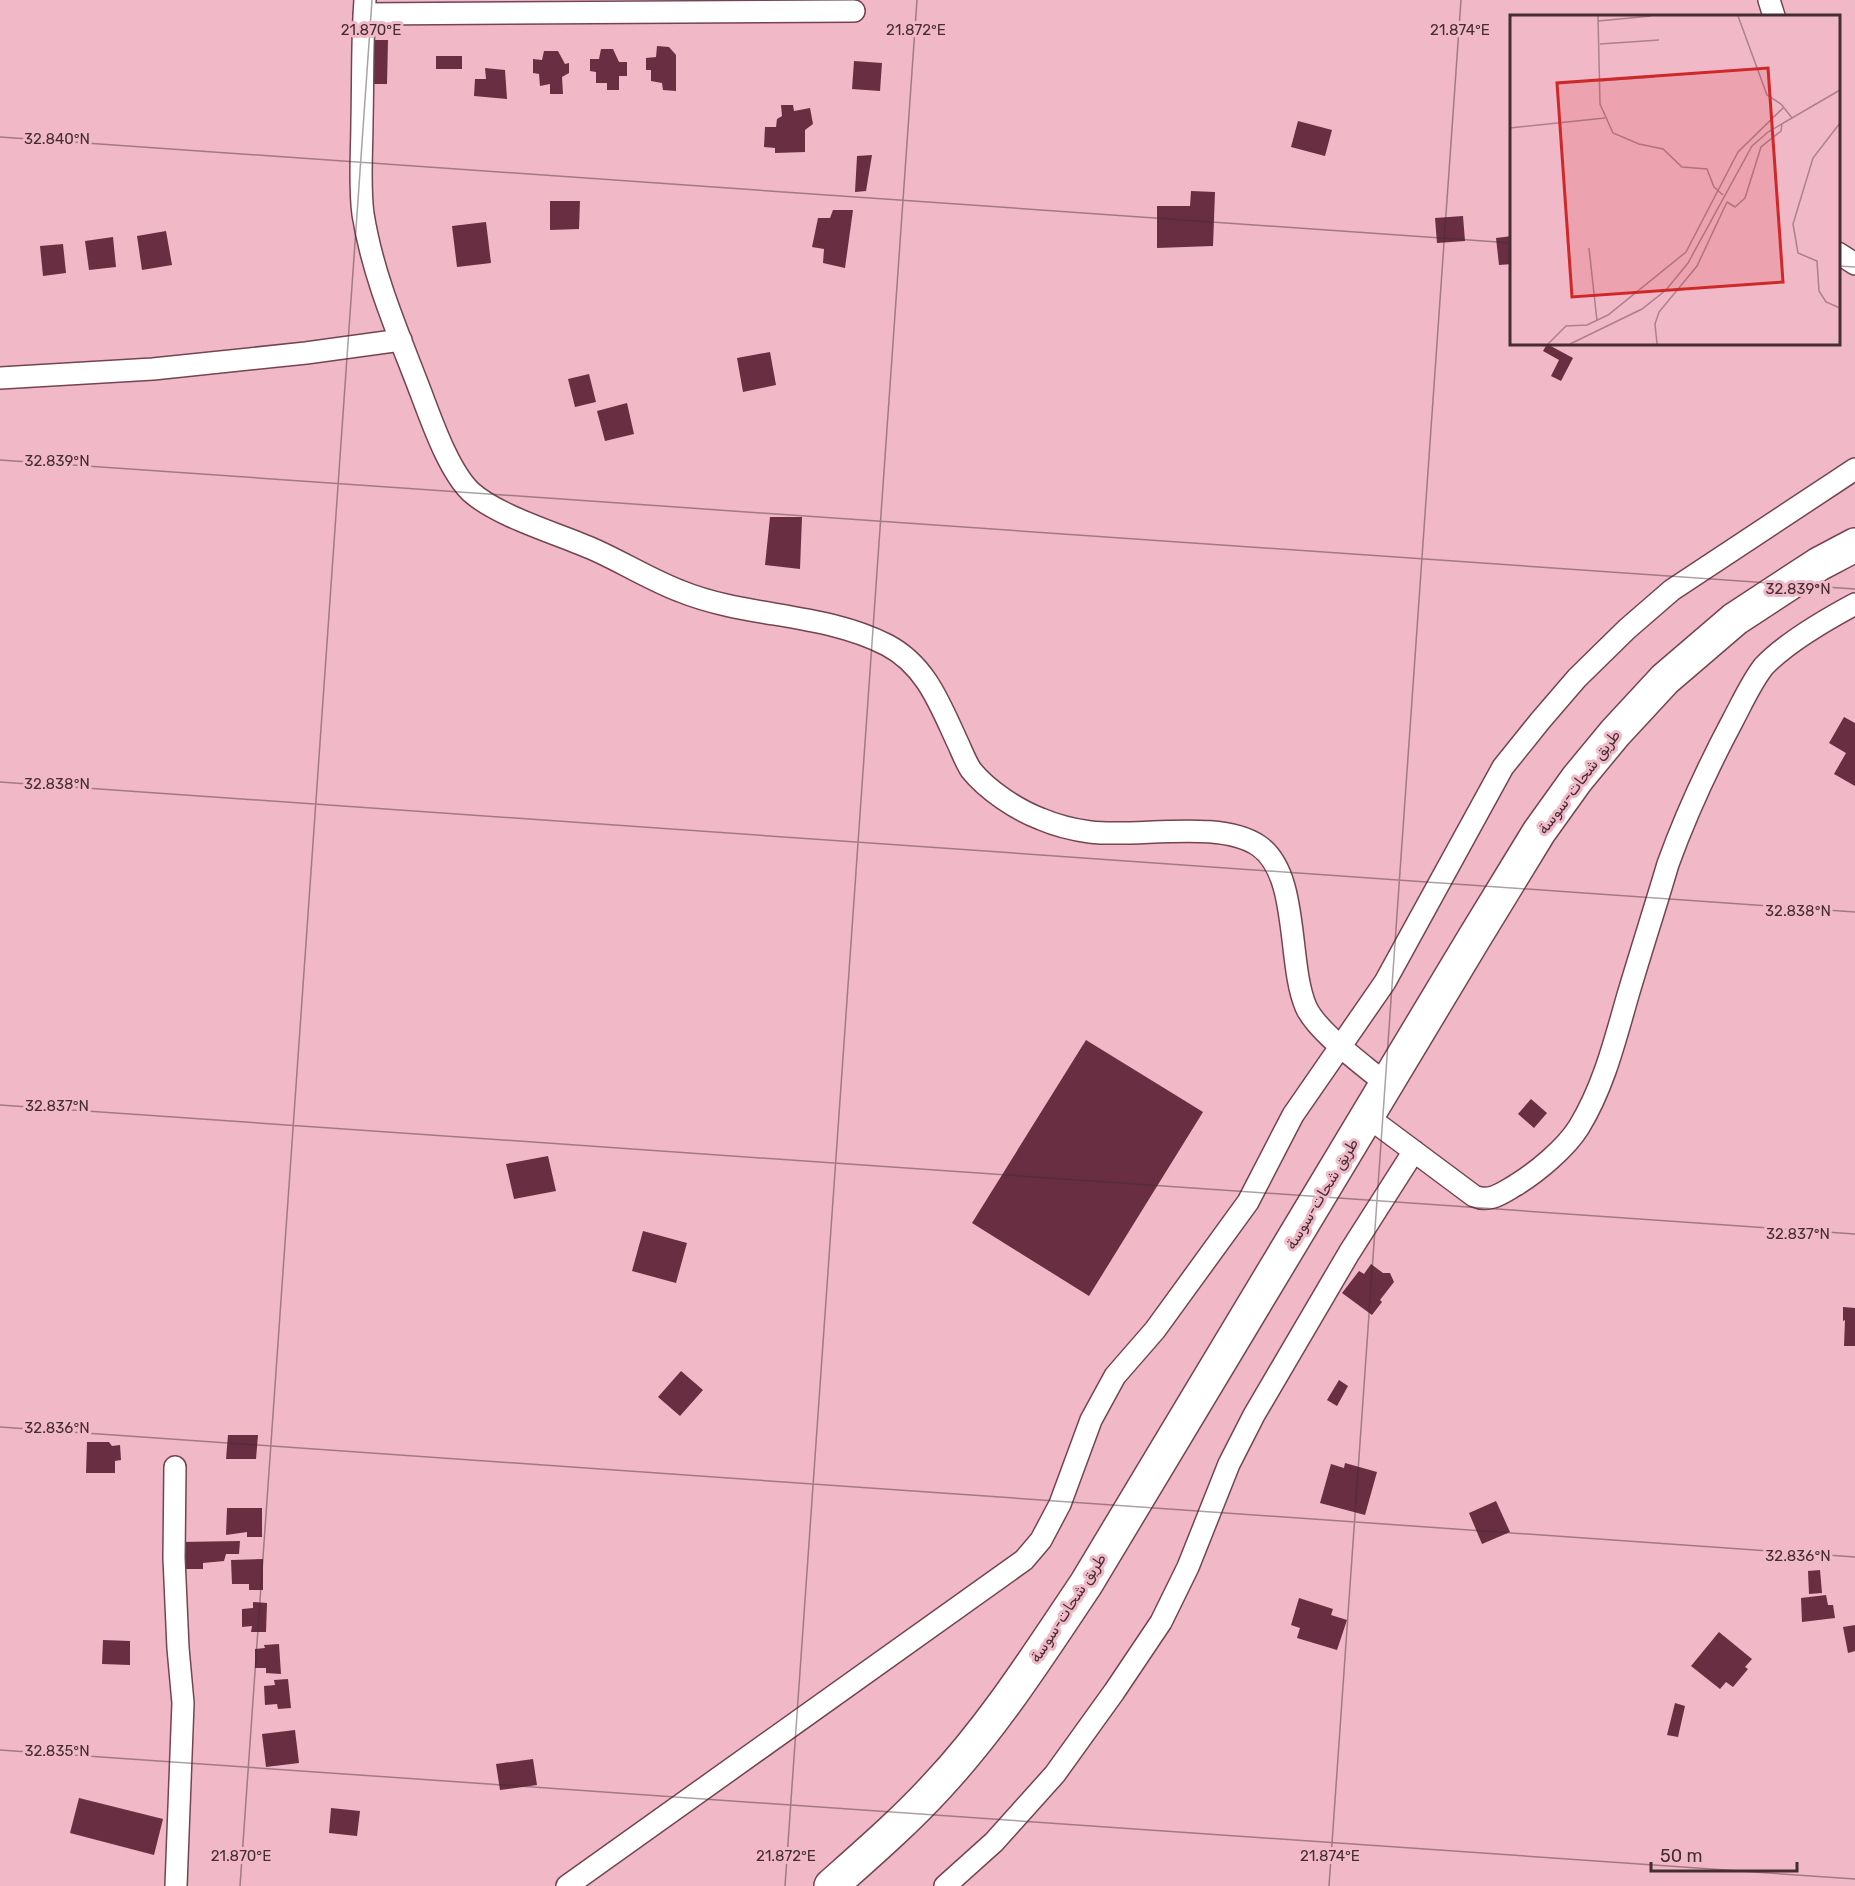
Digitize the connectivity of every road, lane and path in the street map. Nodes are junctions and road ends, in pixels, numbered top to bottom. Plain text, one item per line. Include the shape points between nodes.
1 (1769, 0) edge
2 (364, 7) edge
3 (854, 11) dead end
4 (1774, 15) edge
5 (1840, 254) edge
6 (1855, 264) edge
7 (401, 340) junction
8 (0, 378) edge
9 (1855, 469) edge
10 (1855, 545) edge
11 (1855, 604) edge
12 (1341, 1046) junction
13 (1386, 1084) junction
14 (1368, 1117) junction
15 (1414, 1151) junction
16 (175, 1467) dead end
17 (176, 1886) edge
18 (567, 1886) edge
19 (831, 1886) edge
20 (945, 1886) edge

1 - 4 street
2 - 3 street
2 - 7 street via 363,211 379,282
5 - 6 street
7 - 8 street via 153,369
7 - 12 street via 456,473 470,491 492,507 596,550 680,591 720,604 860,633 889,646 913,663 933,690 970,769 1003,798 1041,819 1090,832 1217,833 1240,836 1261,847 1275,862 1283,881 1297,976 1307,1010
9 - 12 street via 1672,590 1577,678 1503,767 1386,982
10 - 13 main road, طريق شحات-سوسة via 1735,619 1665,679 1615,733 1539,832
11 - 15 street via 1823,621 1764,666 1749,689 1675,844 1611,1057 1578,1129 1521,1182 1486,1200 1474,1196
12 - 13 street
12 - 18 street via 1293,1115 1248,1202 1155,1330 1115,1376 1091,1420 1060,1504 1041,1540 1024,1560
13 - 14 main road, طريق شحات-سوسة
14 - 15 street
14 - 19 main road, طريق شحات-سوسة via 1086,1584 1036,1659 980,1737 938,1785
15 - 20 street via 1254,1415 1161,1622 1055,1774 994,1842
16 - 17 street via 174,1558 183,1703

